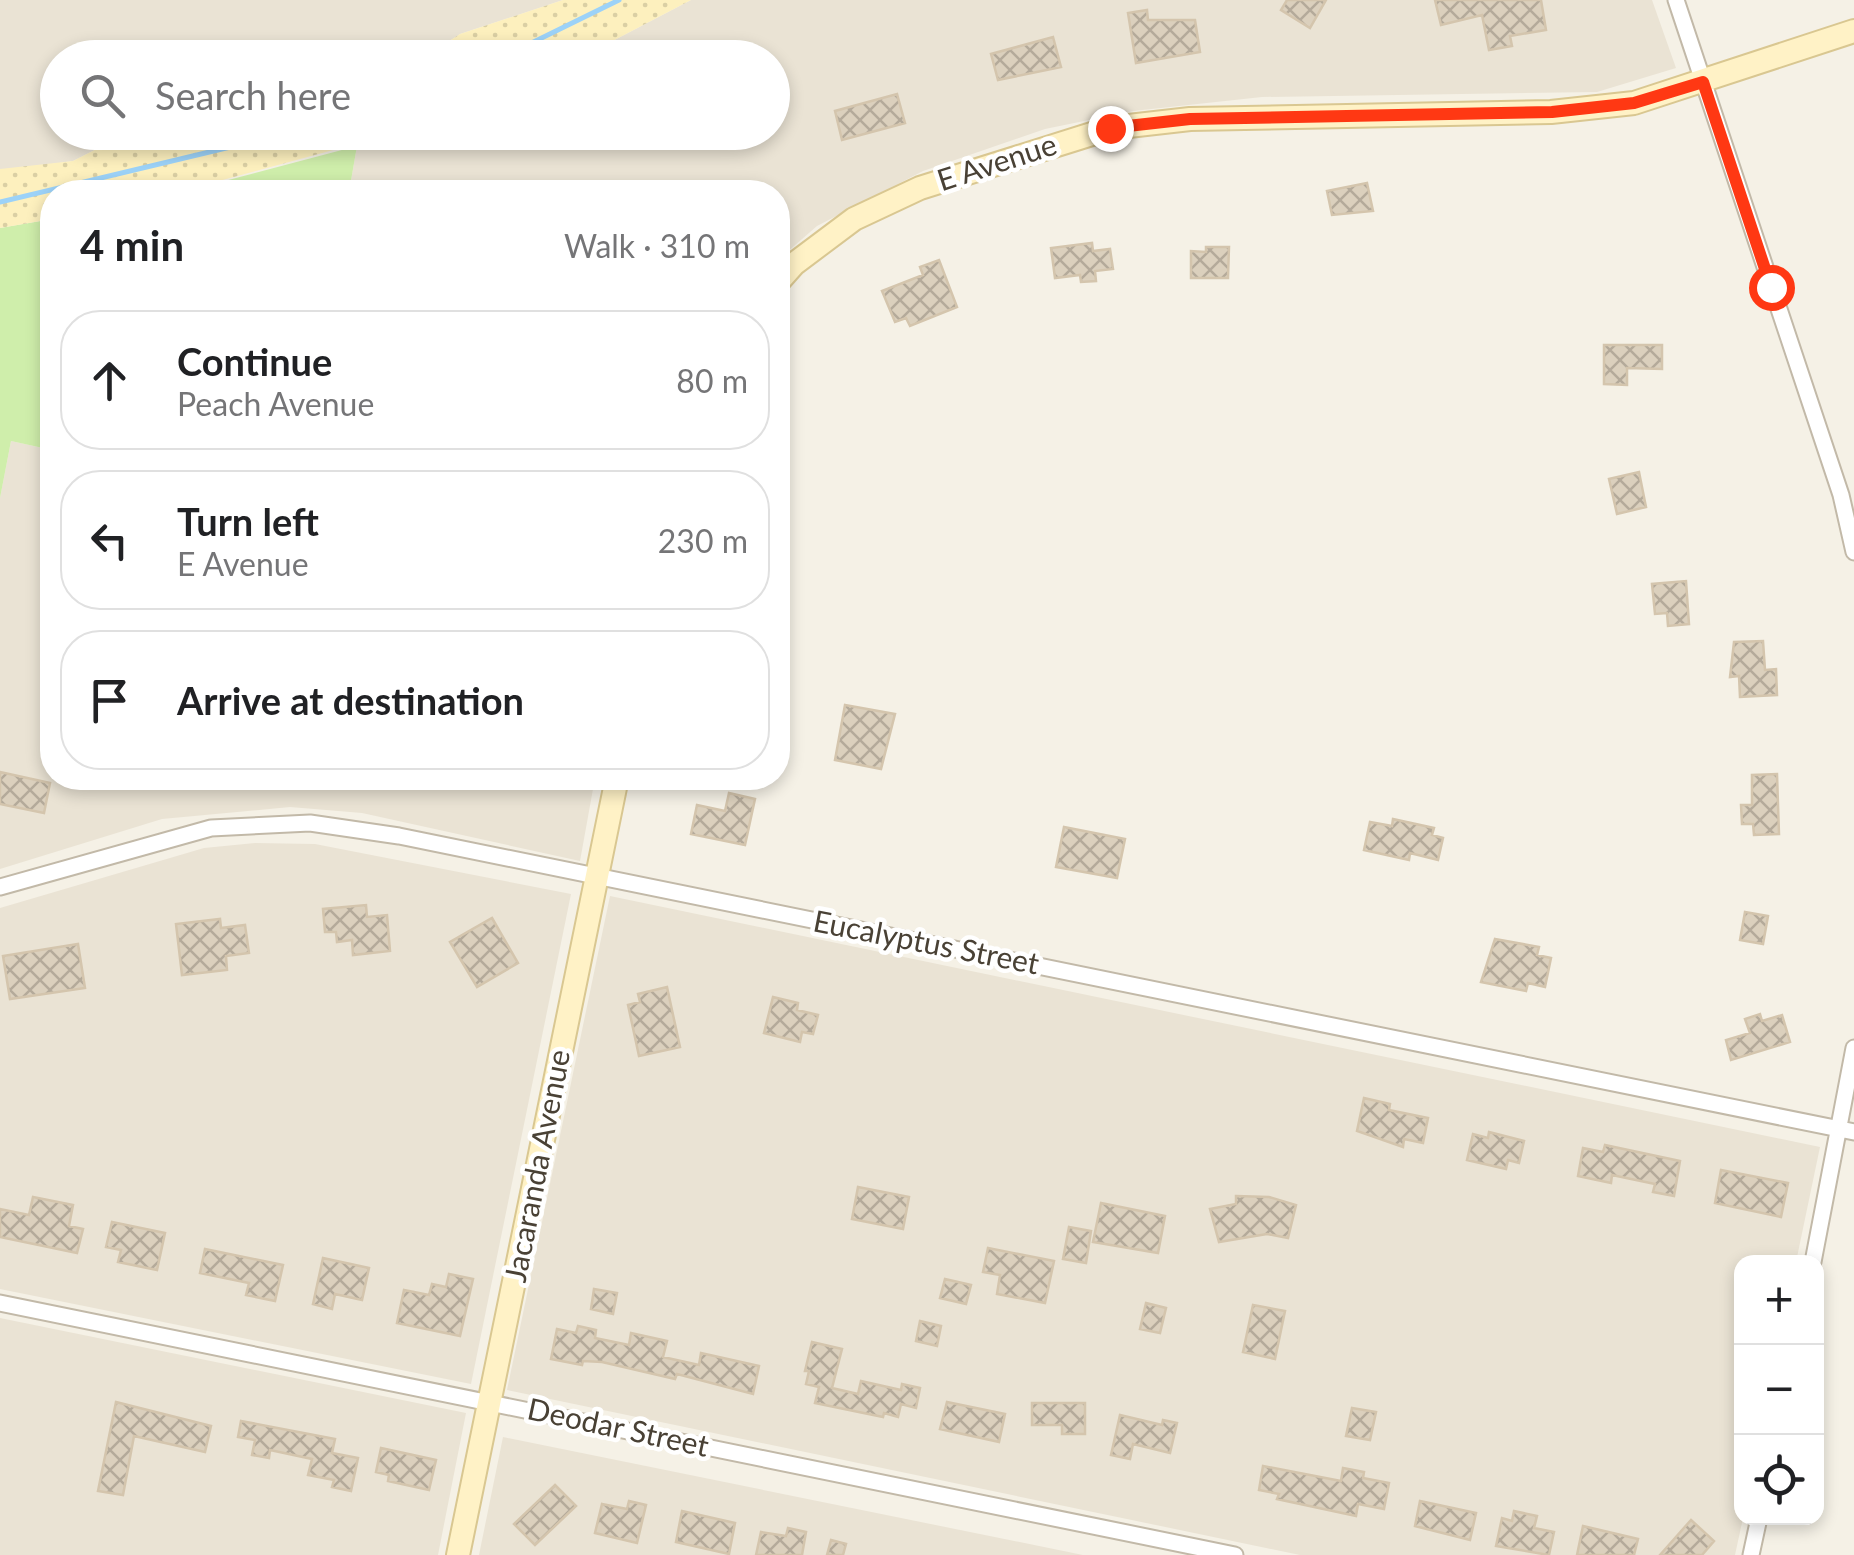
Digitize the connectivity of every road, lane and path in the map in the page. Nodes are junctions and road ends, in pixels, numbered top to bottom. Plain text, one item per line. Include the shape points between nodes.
1 (1676, 0) edge
2 (1854, 31) edge
3 (1703, 82) junction
4 (790, 268) edge
5 (1847, 493) edge
6 (1854, 552) edge
7 (615, 790) edge
8 (597, 876) junction
9 (0, 888) edge
10 (1854, 1048) edge
11 (1848, 1131) edge
12 (1815, 1255) edge
13 (0, 1303) edge
14 (490, 1402) junction
15 (1756, 1525) edge
16 (458, 1555) edge
17 (1235, 1555) edge
18 (1750, 1555) edge

1 - 3 street
2 - 3 street, E Avenue
3 - 4 street, E Avenue via 1634,103 1552,112 1190,119 1110,128 938,182 854,219
3 - 5 street
5 - 6 street
7 - 8 street, Jacaranda Avenue
8 - 9 street, Eucalyptus Street via 310,822 147,842
8 - 11 street, Eucalyptus Street
8 - 14 street, Jacaranda Avenue
10 - 11 street
11 - 12 street
13 - 14 street, Deodar Street
14 - 16 street, Jacaranda Avenue
14 - 17 street, Deodar Street
15 - 18 street

